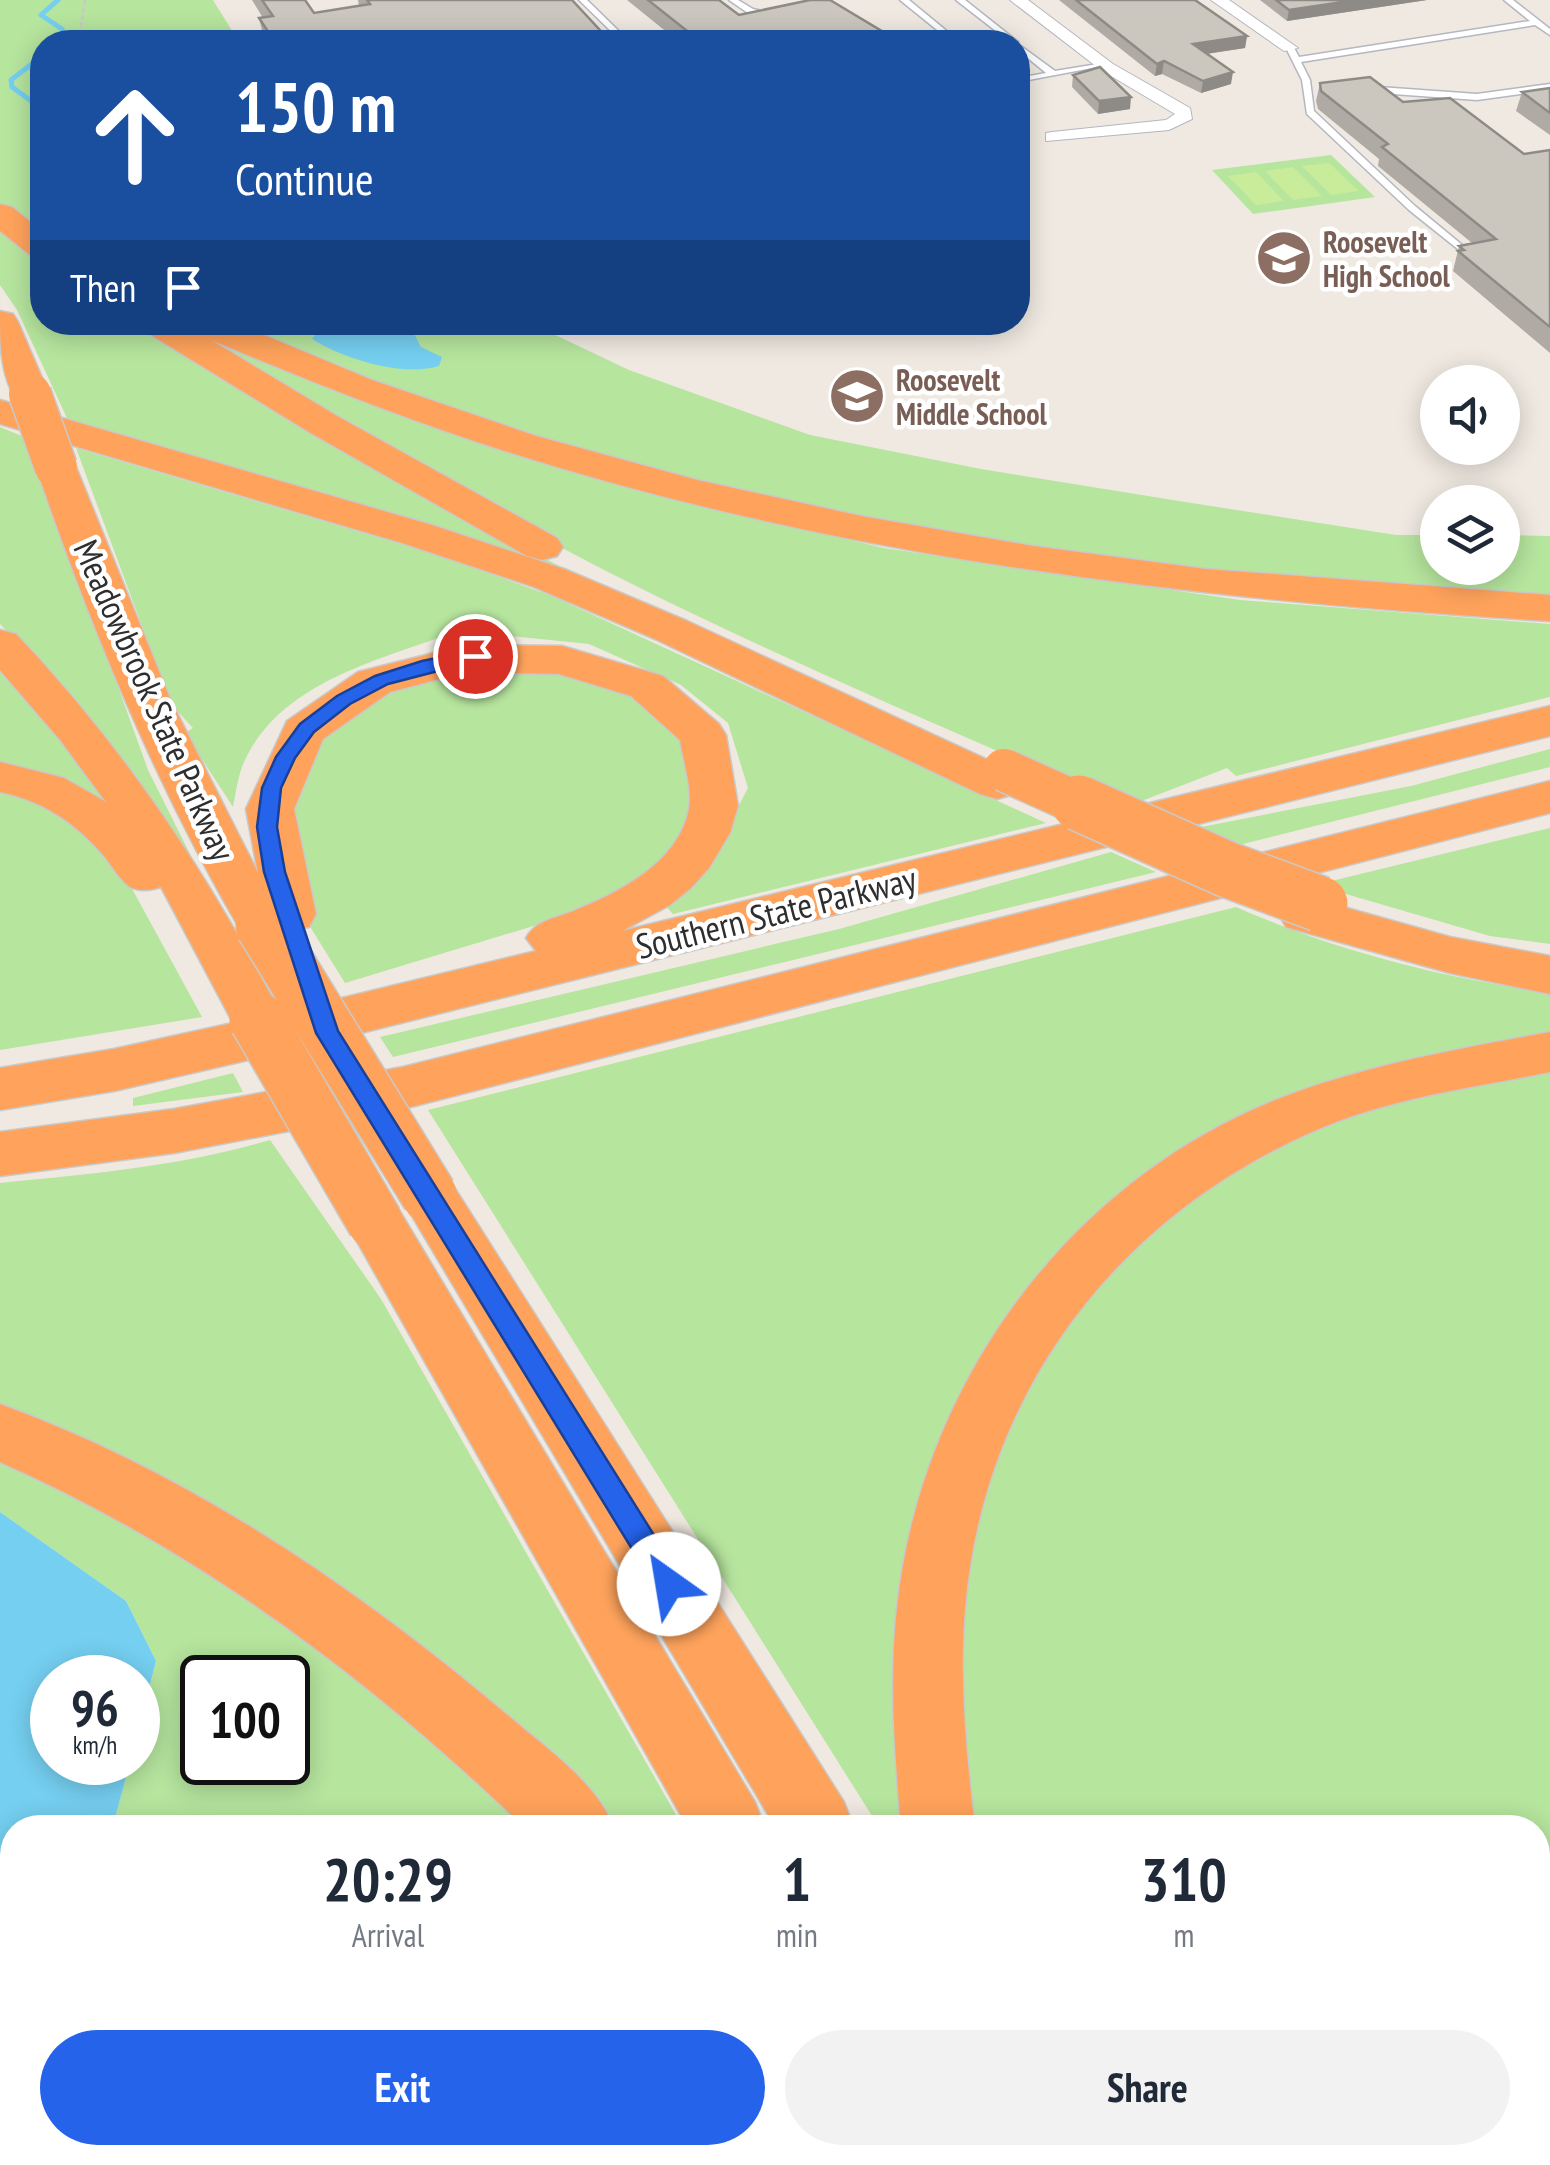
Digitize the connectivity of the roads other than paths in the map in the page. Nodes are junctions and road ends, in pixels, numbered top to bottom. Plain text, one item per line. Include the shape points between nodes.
1 (583, 0) edge
2 (733, 0) edge
3 (904, 0) edge
4 (960, 0) edge
5 (1018, 0) edge
6 (1508, 0) edge
7 (1232, 3) edge
8 (776, 15) edge
9 (1535, 23) junction
10 (614, 30) edge
11 (941, 30) edge
12 (998, 30) edge
13 (1550, 33) edge
14 (1294, 54) junction
15 (1030, 55) edge
16 (1104, 64) junction
17 (1053, 74) junction
18 (1030, 78) edge
19 (1550, 87) edge
20 (1352, 89) edge
21 (1323, 94) edge
22 (1308, 96) junction
23 (1052, 137) dead end
24 (0, 213) edge
25 (30, 231) edge
26 (30, 238) edge
27 (1464, 251) edge
28 (0, 322) edge
29 (177, 335) edge
30 (231, 335) edge
31 (15, 403) edge
32 (1550, 608) edge
33 (0, 643) edge
34 (1550, 722) edge
35 (1001, 776) junction
36 (0, 778) edge
37 (1550, 797) edge
38 (1550, 814) edge
39 (1394, 835) junction
40 (1311, 909) junction
41 (258, 927) junction
42 (1550, 958) edge
43 (1550, 975) edge
44 (257, 1019) junction
45 (1550, 1052) edge
46 (182, 1056) junction
47 (0, 1089) edge
48 (0, 1154) edge
49 (402, 1208) junction
50 (0, 1432) edge
51 (564, 1815) edge
52 (722, 1815) edge
53 (809, 1815) edge
54 (937, 1815) edge

1 - 10 lane
2 - 8 lane
3 - 11 lane
4 - 12 lane
5 - 16 street
6 - 9 lane
7 - 14 street
9 - 13 lane
9 - 14 lane
14 - 22 lane
15 - 17 lane
16 - 17 lane
16 - 23 street via 1178,106 1182,118 1169,125
17 - 18 lane
19 - 20 lane via 1477,97
21 - 22 lane
22 - 27 lane via 1310,112
24 - 25 highway
24 - 26 highway
28 - 31 highway, Meadowbrook State Parkway
29 - 35 highway via 572,563
30 - 32 highway via 505,438 810,516 1117,569 1328,594
31 - 35 highway via 549,578
31 - 41 highway, Meadowbrook State Parkway, bridge via 56,467 146,698
33 - 41 highway, Meadowbrook State Parkway via 125,788 203,910
34 - 46 highway, Southern State Parkway
35 - 40 highway via 1202,875
36 - 44 highway via 52,789 100,819
37 - 39 highway
38 - 39 highway
39 - 48 highway via 404,1088 205,1126
40 - 42 highway
40 - 43 highway via 1450,955
41 - 44 highway, Meadowbrook State Parkway
41 - 46 highway via 274,872 267,827 276,772 307,728 381,680 475,656 523,653 570,660 659,695 690,721 710,750 716,796 706,831 682,866 633,906
41 - 49 highway, Meadowbrook State Parkway, bridge via 328,1033
44 - 49 highway, Meadowbrook State Parkway, bridge
45 - 54 highway via 1361,1094 1260,1131 1134,1210 1043,1305 975,1425 936,1558 926,1700
46 - 47 highway, Southern State Parkway
49 - 52 highway, Meadowbrook State Parkway
49 - 53 highway, Meadowbrook State Parkway
50 - 51 highway via 162,1512 347,1630 496,1750

